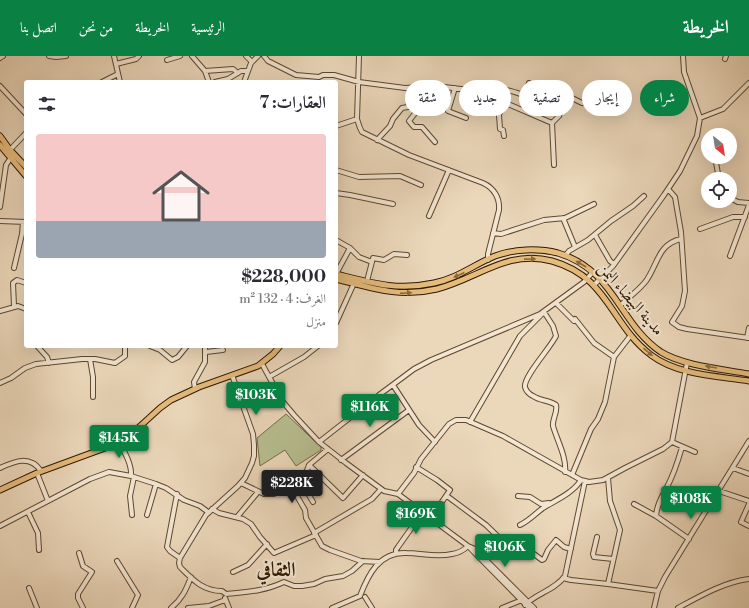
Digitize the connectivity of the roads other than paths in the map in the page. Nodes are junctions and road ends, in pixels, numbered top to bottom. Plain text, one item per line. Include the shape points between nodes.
1 (3, 56) edge
2 (49, 56) edge
3 (66, 56) edge
4 (114, 56) edge
5 (138, 56) edge
6 (180, 56) edge
7 (192, 56) edge
8 (246, 56) edge
9 (258, 56) edge
10 (264, 56) edge
11 (359, 56) edge
12 (682, 56) edge
13 (0, 58) edge
14 (167, 60) dead end
15 (252, 62) junction
16 (116, 64) junction
17 (206, 71) junction
18 (247, 71) junction
19 (238, 73) junction
20 (118, 74) junction
21 (312, 77) junction
22 (106, 80) edge
23 (120, 80) edge
24 (208, 80) edge
25 (224, 80) edge
26 (245, 80) edge
27 (311, 80) edge
28 (359, 82) junction
29 (749, 83) edge
30 (0, 86) edge
31 (405, 87) edge
32 (451, 88) edge
33 (455, 88) junction
34 (459, 89) edge
35 (582, 103) dead end
36 (511, 105) edge
37 (405, 108) edge
38 (24, 112) edge
39 (413, 116) edge
40 (499, 116) edge
41 (466, 118) dead end
42 (700, 118) junction
43 (357, 119) junction
44 (552, 123) junction
45 (338, 125) edge
46 (0, 136) edge
47 (24, 136) edge
48 (504, 136) dead end
49 (377, 140) junction
50 (435, 142) dead end
51 (0, 145) edge
52 (10, 154) junction
53 (554, 165) dead end
54 (24, 166) edge
55 (449, 170) junction
56 (338, 171) edge
57 (24, 173) edge
58 (421, 185) dead end
59 (668, 189) junction
60 (338, 193) edge
61 (644, 196) dead end
62 (737, 202) edge
63 (393, 204) dead end
64 (594, 204) dead end
65 (749, 204) edge
66 (0, 207) edge
67 (429, 216) dead end
68 (744, 217) junction
69 (563, 218) junction
70 (0, 221) edge
71 (24, 222) edge
72 (700, 228) dead end
73 (493, 233) junction
74 (595, 235) junction
75 (681, 239) junction
76 (338, 241) edge
77 (575, 247) junction
78 (350, 248) junction
79 (407, 255) dead end
80 (565, 256) junction
81 (730, 256) dead end
82 (488, 260) junction
83 (372, 262) junction
84 (614, 264) junction
85 (492, 266) junction
86 (14, 268) dead end
87 (338, 270) edge
88 (593, 272) junction
89 (338, 275) edge
90 (588, 278) junction
91 (338, 279) edge
92 (601, 279) junction
93 (355, 281) junction
94 (367, 281) junction
95 (24, 282) edge
96 (594, 285) junction
97 (556, 303) junction
98 (621, 305) junction
99 (14, 306) junction
100 (24, 307) edge
101 (0, 311) edge
102 (544, 312) junction
103 (338, 319) edge
104 (749, 328) edge
105 (631, 335) junction
106 (748, 338) edge
107 (39, 348) edge
108 (125, 348) edge
109 (155, 348) edge
110 (185, 348) edge
111 (205, 348) edge
112 (278, 348) edge
113 (315, 348) edge
114 (223, 350) dead end
115 (206, 352) junction
116 (614, 358) junction
117 (90, 359) junction
118 (687, 362) junction
119 (49, 364) junction
120 (262, 364) junction
121 (685, 370) junction
122 (749, 374) edge
123 (232, 375) junction
124 (269, 377) junction
125 (749, 382) edge
126 (0, 383) edge
127 (392, 385) junction
128 (194, 389) junction
129 (93, 397) dead end
130 (409, 410) junction
131 (470, 422) junction
132 (118, 440) junction
133 (749, 441) edge
134 (319, 442) junction
135 (435, 442) junction
136 (672, 442) junction
137 (682, 447) junction
138 (328, 449) junction
139 (695, 452) dead end
140 (341, 460) junction
141 (309, 465) junction
142 (416, 467) junction
143 (0, 468) edge
144 (733, 468) junction
145 (39, 472) junction
146 (565, 472) junction
147 (749, 474) edge
148 (363, 475) junction
149 (132, 476) junction
150 (572, 476) junction
151 (299, 478) junction
152 (608, 478) junction
153 (583, 480) junction
154 (241, 483) junction
155 (156, 484) junction
156 (290, 484) junction
157 (381, 488) junction
158 (0, 490) edge
159 (719, 491) junction
160 (258, 492) junction
161 (177, 494) junction
162 (398, 494) junction
163 (447, 496) junction
164 (518, 496) dead end
165 (48, 500) junction
166 (313, 502) dead end
167 (749, 502) edge
168 (552, 503) junction
169 (634, 504) dead end
170 (212, 508) junction
171 (28, 512) junction
172 (208, 512) junction
173 (422, 513) junction
174 (132, 515) dead end
175 (147, 515) dead end
176 (656, 516) junction
177 (237, 517) junction
178 (431, 518) junction
179 (520, 525) dead end
180 (0, 526) edge
181 (749, 526) edge
182 (315, 534) junction
183 (597, 537) dead end
184 (689, 539) junction
185 (266, 544) junction
186 (468, 546) junction
187 (571, 548) junction
188 (39, 550) dead end
189 (79, 553) dead end
190 (396, 554) junction
191 (180, 558) junction
192 (613, 559) junction
193 (117, 561) dead end
194 (363, 561) junction
195 (380, 562) junction
196 (233, 572) dead end
197 (191, 577) junction
198 (563, 578) junction
199 (749, 579) edge
200 (608, 584) junction
201 (29, 588) dead end
202 (658, 590) junction
203 (226, 594) junction
204 (365, 597) dead end
205 (225, 600) junction
206 (522, 600) junction
207 (527, 605) edge
208 (37, 608) edge
209 (83, 608) edge
210 (132, 608) edge
211 (171, 608) edge
212 (188, 608) edge
213 (229, 608) edge
214 (332, 608) edge
215 (372, 608) edge
216 (502, 608) edge
217 (534, 608) edge
218 (654, 608) edge
219 (678, 608) edge

1 - 13 street
2 - 3 street
4 - 16 street
5 - 16 street
6 - 14 street
7 - 17 street
8 - 15 street
9 - 15 street
10 - 21 street via 268,61 296,76
11 - 28 street
12 - 42 street via 684,72
15 - 18 street
16 - 20 street
17 - 19 street via 233,69
17 - 24 street
18 - 19 street
18 - 26 street
19 - 25 street
20 - 22 street
20 - 23 street
21 - 27 street
21 - 28 street via 334,75
28 - 31 street
28 - 43 street
29 - 42 street via 723,109
30 - 38 street
32 - 33 street
33 - 34 street
33 - 41 street via 448,111
35 - 44 street via 572,98 563,104 560,116
36 - 44 street
37 - 49 street
39 - 50 street via 409,121 414,127 422,127
40 - 48 street via 500,129 503,130
42 - 59 street via 694,142
43 - 45 street
43 - 49 street via 362,132
44 - 53 street
46 - 52 main road
47 - 52 street
49 - 55 street
51 - 52 main road
52 - 54 main road
52 - 57 main road
52 - 66 street
55 - 67 street
55 - 73 street via 483,183 495,193 499,206
56 - 58 street via 359,178 398,176
59 - 75 street via 675,197
59 - 84 street
60 - 63 street
61 - 74 street
62 - 65 street
64 - 69 street
65 - 68 street
68 - 72 street via 733,217
68 - 81 street
69 - 73 street via 544,220 501,234
69 - 77 street
70 - 71 street
71 - 86 street
73 - 82 street
74 - 77 street
74 - 84 street
75 - 98 street via 662,251 644,283
75 - 106 street via 684,296 682,306 672,322 687,329
76 - 78 street
77 - 80 street
78 - 83 street via 359,257
78 - 87 street
79 - 83 street via 394,254 385,260 373,258
80 - 82 main road, مدينة البيضاء اليمن via 528,250 507,253
88 -> 80 main road, مدينة البيضاء اليمن
82 - 85 main road
82 -> 94 main road, مدينة البيضاء اليمن via 453,278 427,284 392,287
83 - 94 street
84 - 92 street
85 -> 90 main road, مدينة البيضاء اليمن via 519,260 543,260 568,266
93 -> 85 main road, مدينة البيضاء اليمن via 392,293 423,291 451,284
88 - 90 street
88 - 92 main road, مدينة البيضاء اليمن
89 - 93 main road
90 - 96 main road, مدينة البيضاء اليمن
90 - 97 street
91 - 93 main road
92 - 96 street
92 - 98 main road, مدينة البيضاء اليمن
93 - 94 main road, مدينة البيضاء اليمن
93 - 103 street
95 - 99 street via 17,280 13,283
96 - 105 main road, مدينة البيضاء اليمن
97 - 102 street
97 - 116 street via 574,321 575,319 597,345
98 - 118 main road, مدينة البيضاء اليمن via 640,333 652,344 665,354
99 - 100 street
99 - 101 street
102 - 127 street via 431,360
102 - 131 street via 520,336
102 - 146 street via 556,336 530,374 525,386 533,397 557,406 553,426 566,464
104 - 106 street
105 - 116 street
105 -> 121 main road, مدينة البيضاء اليمن via 650,354 669,365
107 - 119 street
108 - 117 street via 125,356 115,363
109 - 110 street via 174,360
111 - 115 street
112 - 120 main road
113 - 124 street
114 - 115 street
115 - 128 street via 205,364 194,382
116 - 150 street via 605,402
117 - 119 street
117 - 129 street
118 - 121 street
122 -> 118 main road, مدينة البيضاء اليمن
119 - 126 street via 28,367
120 - 123 main road
120 - 124 street
121 - 125 main road, مدينة البيضاء اليمن
121 - 136 street
123 - 128 main road
123 - 154 street via 254,440 253,461
124 - 134 street via 283,402
127 - 130 street
127 - 134 street
128 - 132 main road via 168,402 142,425
130 - 135 street
130 - 140 street
131 - 135 street via 453,421
131 - 146 street via 508,438
132 - 145 main road via 94,453
132 - 149 street via 127,457
133 - 144 street
134 - 138 street
135 - 142 street
136 - 137 street
136 - 152 street
137 - 139 street
137 - 176 street via 658,505
138 - 140 street
138 - 141 street
140 - 148 street
141 - 148 street via 343,498
141 - 151 street via 306,473
142 - 162 street
142 - 163 street via 449,489
143 - 145 street via 22,460 35,464
144 - 147 street
144 - 159 street
145 - 158 main road
145 - 165 street
146 - 150 street
148 - 157 street
149 - 155 street
149 - 165 street via 103,474
149 - 174 street
150 - 153 street
151 - 156 street
151 - 166 street
152 - 153 street via 599,481
152 - 192 street via 610,501 620,530
153 - 168 street
153 - 187 street
154 - 160 street
154 - 170 street
155 - 161 street
155 - 175 street
156 - 160 street via 271,495
156 - 182 street
157 - 162 street via 386,492
157 - 182 street via 372,499
159 - 167 street
159 - 184 street
160 - 177 street
161 - 172 street
161 - 191 street via 167,547
162 - 173 street
163 - 178 street
163 - 187 street via 486,525 516,554 532,554 544,559 555,540 564,547
164 - 168 street via 530,497 541,504
165 - 171 street
167 - 181 street via 741,522
168 - 179 street
169 - 176 street
170 - 172 street
170 - 177 street
171 - 180 street
171 - 188 street via 38,533
172 - 191 street
173 - 178 street
173 - 190 street via 396,550
176 - 184 street
177 - 185 street via 251,524
178 - 186 street
182 - 185 street via 274,553
182 - 194 street via 322,546
183 - 192 street via 594,557
184 - 202 street
185 - 196 street via 248,565
186 - 190 street via 461,552 448,555
186 - 206 street via 475,549
187 - 198 street
189 - 209 street via 83,566 92,572 78,594
190 - 195 street
191 - 197 street via 180,566
192 - 200 street
193 - 210 street via 138,595
194 - 195 street
194 - 203 street via 343,576 314,584 294,586 284,582 264,590
195 - 214 street via 369,573 360,596
197 - 203 street via 211,590
197 - 211 street via 184,594
198 - 200 street
198 - 207 street
199 - 219 street via 716,589
200 - 202 street
201 - 208 street
202 - 218 street
203 - 205 street
204 - 215 street
205 - 212 street via 209,606
205 - 213 street
206 - 207 street
206 - 216 street
207 - 217 street

